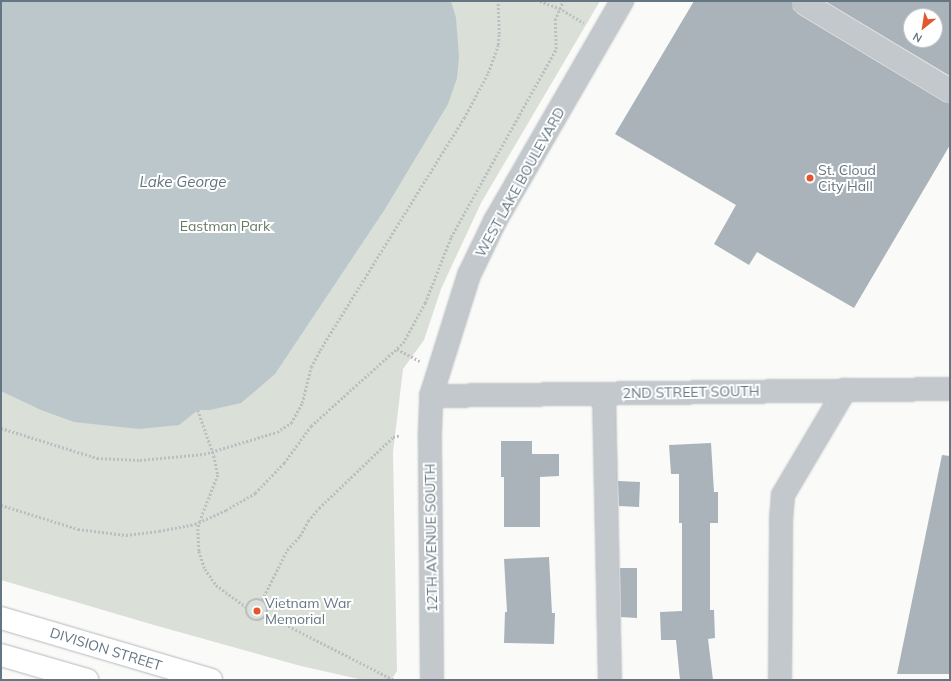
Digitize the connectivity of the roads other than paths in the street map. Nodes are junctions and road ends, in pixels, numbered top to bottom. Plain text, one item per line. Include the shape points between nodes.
1 (622, 1) edge
2 (804, 3) dead end
3 (950, 91) edge
4 (950, 389) edge
5 (845, 390) junction
6 (604, 394) junction
7 (431, 396) junction
8 (1, 618) edge
9 (4, 658) edge
10 (87, 680) edge
11 (211, 680) edge
12 (432, 680) edge
13 (610, 680) edge
14 (780, 680) edge

1 - 7 street, WEST LAKE BOULEVARD via 495,221 469,275
2 - 3 street
4 - 5 street, 2ND STREET SOUTH
5 - 6 street, 2ND STREET SOUTH
5 - 14 street via 783,495
6 - 7 street, 2ND STREET SOUTH
6 - 13 street
7 - 12 street, 12TH AVENUE SOUTH
8 - 11 highway, DIVISION STREET
9 - 10 highway

